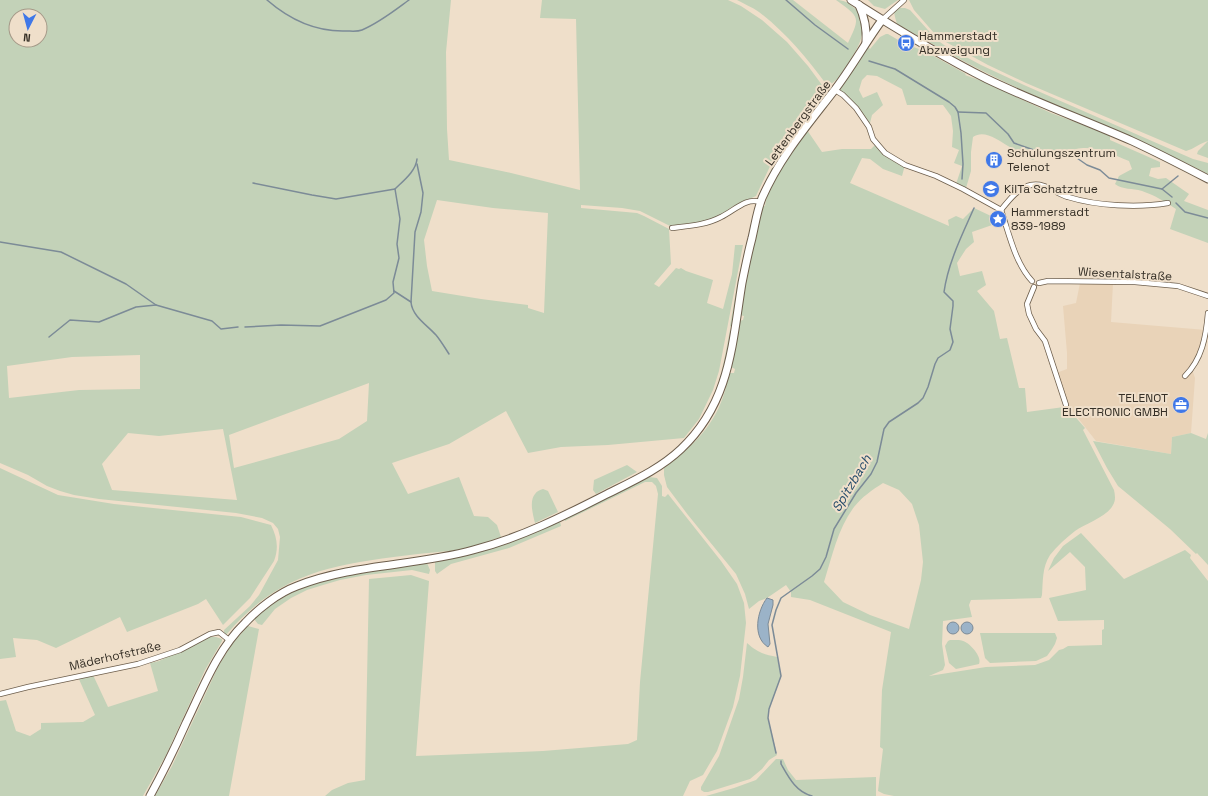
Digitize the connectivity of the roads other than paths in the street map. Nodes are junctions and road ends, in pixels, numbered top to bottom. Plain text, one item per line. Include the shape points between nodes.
1 (851, 0) edge
2 (904, 0) edge
3 (859, 5) junction
4 (882, 20) junction
5 (866, 44) junction
6 (835, 90) junction
7 (1208, 179) edge
8 (760, 202) junction
9 (1168, 203) dead end
10 (1001, 210) junction
11 (672, 228) dead end
12 (1032, 281) junction
13 (1039, 283) junction
14 (1034, 287) junction
15 (1208, 296) edge
16 (1208, 313) edge
17 (1185, 376) dead end
18 (1066, 405) dead end
19 (229, 640) junction
20 (0, 694) edge
21 (150, 796) edge

1 - 3 street
2 - 4 street
3 - 4 street
3 - 5 street via 867,26
4 - 5 street, Lettenbergstraße
4 - 7 street via 987,79 1132,142
5 - 6 street, Lettenbergstraße
6 - 8 street, Lettenbergstraße via 800,133
6 - 10 street via 856,108 869,127 873,139 885,153 905,165 957,186
8 - 11 street via 749,201 711,222
8 - 19 street, Lettenbergstraße via 722,389 712,411 697,433 671,458 617,490 514,537 472,551 422,561 340,572 294,586 267,603
9 - 10 street via 1111,205 1067,197 1040,184 1030,185 1021,190
10 - 12 street via 1020,266
12 - 13 street via 1036,279
12 - 14 street
13 - 14 street
13 - 15 street, Wiesentalstraße via 1135,282 1178,286
14 - 18 street via 1027,304 1029,314 1045,341
16 - 17 street via 1205,340 1199,357
19 - 20 street, Mäderhofstraße via 219,632 210,634 180,650 138,664
19 - 21 street, Lettenbergstraße via 208,676

